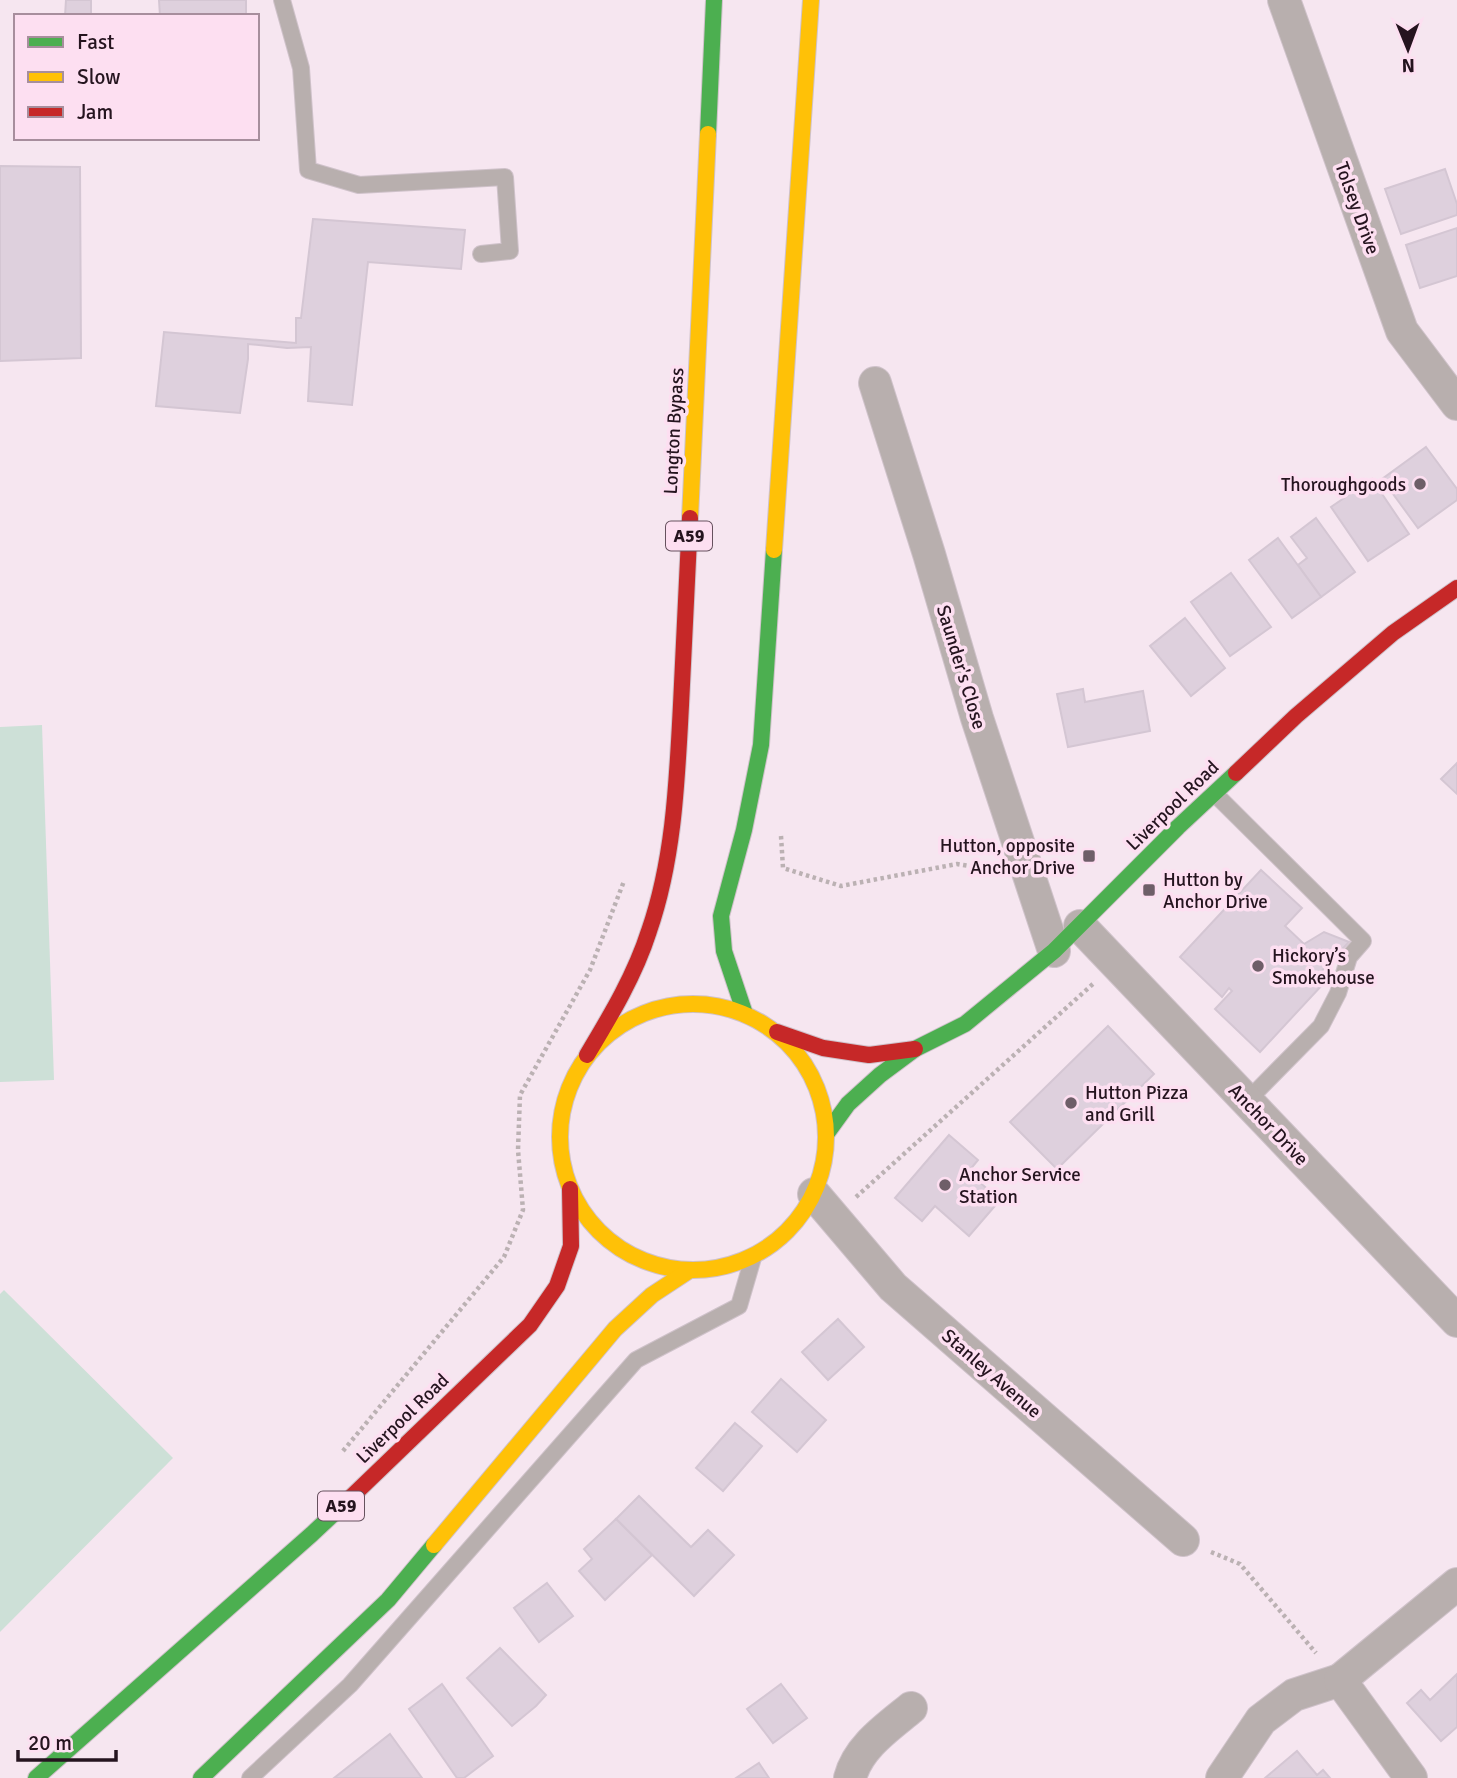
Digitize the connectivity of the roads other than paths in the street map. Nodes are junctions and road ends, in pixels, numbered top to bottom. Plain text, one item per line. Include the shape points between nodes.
1 (282, 0) edge
2 (713, 0) edge
3 (811, 0) edge
4 (1284, 0) edge
5 (481, 254) dead end
6 (875, 383) dead end
7 (1457, 404) edge
8 (1457, 588) edge
9 (1214, 793) junction
10 (1080, 926) junction
11 (1054, 951) junction
12 (745, 1014) junction
13 (777, 1032) junction
14 (915, 1049) junction
15 (587, 1055) junction
16 (1247, 1101) junction
17 (827, 1133) junction
18 (570, 1189) junction
19 (814, 1194) junction
20 (753, 1258) junction
21 (690, 1270) junction
22 (1457, 1321) edge
23 (1183, 1540) road end
24 (1457, 1584) edge
25 (1339, 1680) junction
26 (911, 1707) dead end
27 (36, 1778) edge
28 (201, 1778) edge
29 (250, 1778) edge
30 (850, 1778) edge
31 (1222, 1778) edge
32 (1411, 1778) edge

1 - 5 lane via 301,68 308,170 359,185 505,177 510,251
2 - 15 main road, Longton Bypass / A59 via 677,783 669,852 649,932 624,993
3 - 12 main road via 761,745 721,916 723,951
4 - 7 street, Tolsey Drive via 1402,331
6 - 11 street, Saunder's Close
8 - 9 main road, Liverpool Road via 1383,641
9 - 10 main road, Liverpool Road
9 - 16 lane via 1363,941 1349,957 1321,1027
10 - 11 main road, Liverpool Road
10 - 16 street, Anchor Drive
11 - 14 main road, Liverpool Road via 965,1024
12 - 13 main road
12 - 15 main road via 702,1003 659,1007 619,1026
13 - 14 main road, Liverpool Road via 823,1048 869,1055
13 - 17 main road via 803,1060 815,1083
14 - 17 main road, Liverpool Road via 848,1104
15 - 18 main road, Longton Bypass via 569,1086 561,1119 561,1155
16 - 22 street, Anchor Drive
17 - 19 main road via 824,1164
18 - 21 main road via 590,1221 618,1247 652,1263
18 - 27 main road, Liverpool Road / A59 via 571,1246 557,1286 530,1325 312,1534
19 - 20 main road via 787,1232
19 - 23 street, Stanley Avenue via 893,1287
20 - 21 main road
20 - 29 lane via 739,1306 636,1360 350,1685
21 - 28 main road via 652,1295 615,1329 388,1600
24 - 25 street
25 - 31 street via 1294,1695 1261,1720
25 - 32 street
26 - 30 street via 871,1742

